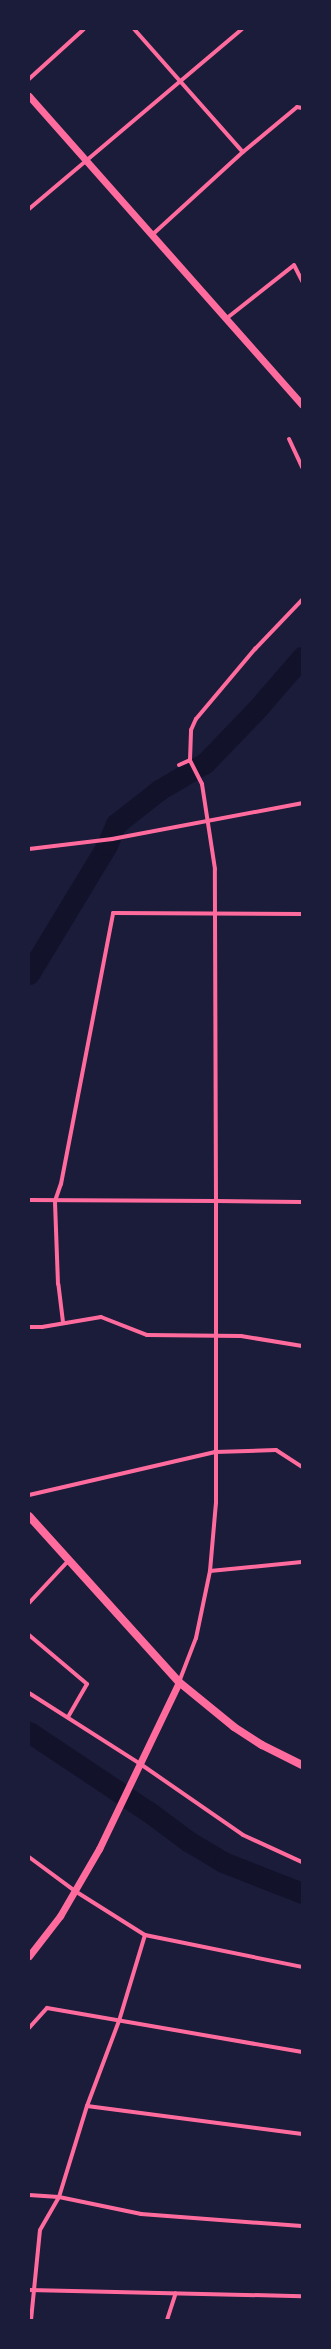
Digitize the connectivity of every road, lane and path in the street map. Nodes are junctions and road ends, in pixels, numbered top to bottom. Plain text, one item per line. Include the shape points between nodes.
1 (84, 29) edge
2 (134, 29) edge
3 (242, 29) edge
4 (29, 79) edge
5 (180, 82) junction
6 (29, 96) edge
7 (302, 108) edge
8 (243, 152) junction
9 (86, 159) junction
10 (29, 209) edge
11 (152, 235) junction
12 (302, 280) edge
13 (227, 318) junction
14 (302, 405) edge
15 (289, 439) dead end
16 (302, 466) edge
17 (302, 600) edge
18 (191, 761) junction
19 (179, 765) dead end
20 (302, 803) edge
21 (210, 821) junction
22 (29, 849) edge
23 (216, 914) junction
24 (302, 914) edge
25 (29, 1200) edge
26 (55, 1201) junction
27 (216, 1201) junction
28 (302, 1202) edge
29 (63, 1322) junction
30 (29, 1327) edge
31 (217, 1336) junction
32 (302, 1346) edge
33 (215, 1452) junction
34 (302, 1467) edge
35 (29, 1495) edge
36 (29, 1516) edge
37 (69, 1560) junction
38 (302, 1562) edge
39 (210, 1571) junction
40 (29, 1603) edge
41 (29, 1635) edge
42 (179, 1682) junction
43 (29, 1693) edge
44 (68, 1717) junction
45 (139, 1763) junction
46 (302, 1765) edge
47 (29, 1857) edge
48 (302, 1862) edge
49 (75, 1891) junction
50 (145, 1935) junction
51 (29, 1956) edge
52 (302, 1967) edge
53 (119, 2021) junction
54 (29, 2028) edge
55 (302, 2052) edge
56 (87, 2106) junction
57 (302, 2134) edge
58 (29, 2195) edge
59 (59, 2197) junction
60 (302, 2226) edge
61 (31, 2290) edge
62 (176, 2293) junction
63 (302, 2296) edge
64 (31, 2320) edge
65 (167, 2320) edge

1 - 4 street
2 - 5 street
3 - 5 street
5 - 8 street
5 - 9 street
6 - 9 street
7 - 8 street via 297,107
8 - 11 street
9 - 10 street
9 - 11 street
11 - 13 street
12 - 13 street via 294,265
13 - 14 street
15 - 16 street
17 - 18 street via 254,649 196,719 191,730
18 - 19 street
18 - 21 street via 198,775
20 - 21 street
21 - 22 street via 102,840
21 - 23 street
23 - 24 street
23 - 26 street via 113,913 61,1184
23 - 27 street
25 - 26 street
26 - 27 street
26 - 29 street via 58,1284
27 - 28 street
27 - 31 street
29 - 30 street
29 - 31 street via 101,1317 147,1335
31 - 32 street via 241,1336
31 - 33 street
33 - 34 street via 276,1450
33 - 35 street
33 - 39 street via 216,1503
36 - 37 main road
37 - 40 street
37 - 42 main road
38 - 39 street
39 - 42 street via 196,1638
41 - 44 street via 87,1684
42 - 45 street
42 - 46 main road via 234,1727 262,1745
43 - 44 street
44 - 45 street
45 - 48 street via 243,1835
45 - 49 street via 114,1818
47 - 49 street
49 - 50 street
49 - 51 street via 60,1916
50 - 52 street
50 - 53 street
53 - 54 street via 47,2008
53 - 55 street
53 - 56 street
56 - 57 street
56 - 59 street
58 - 59 street
59 - 60 street via 141,2214
59 - 61 street via 40,2230
61 - 62 street
61 - 64 street
62 - 63 street
62 - 65 street

